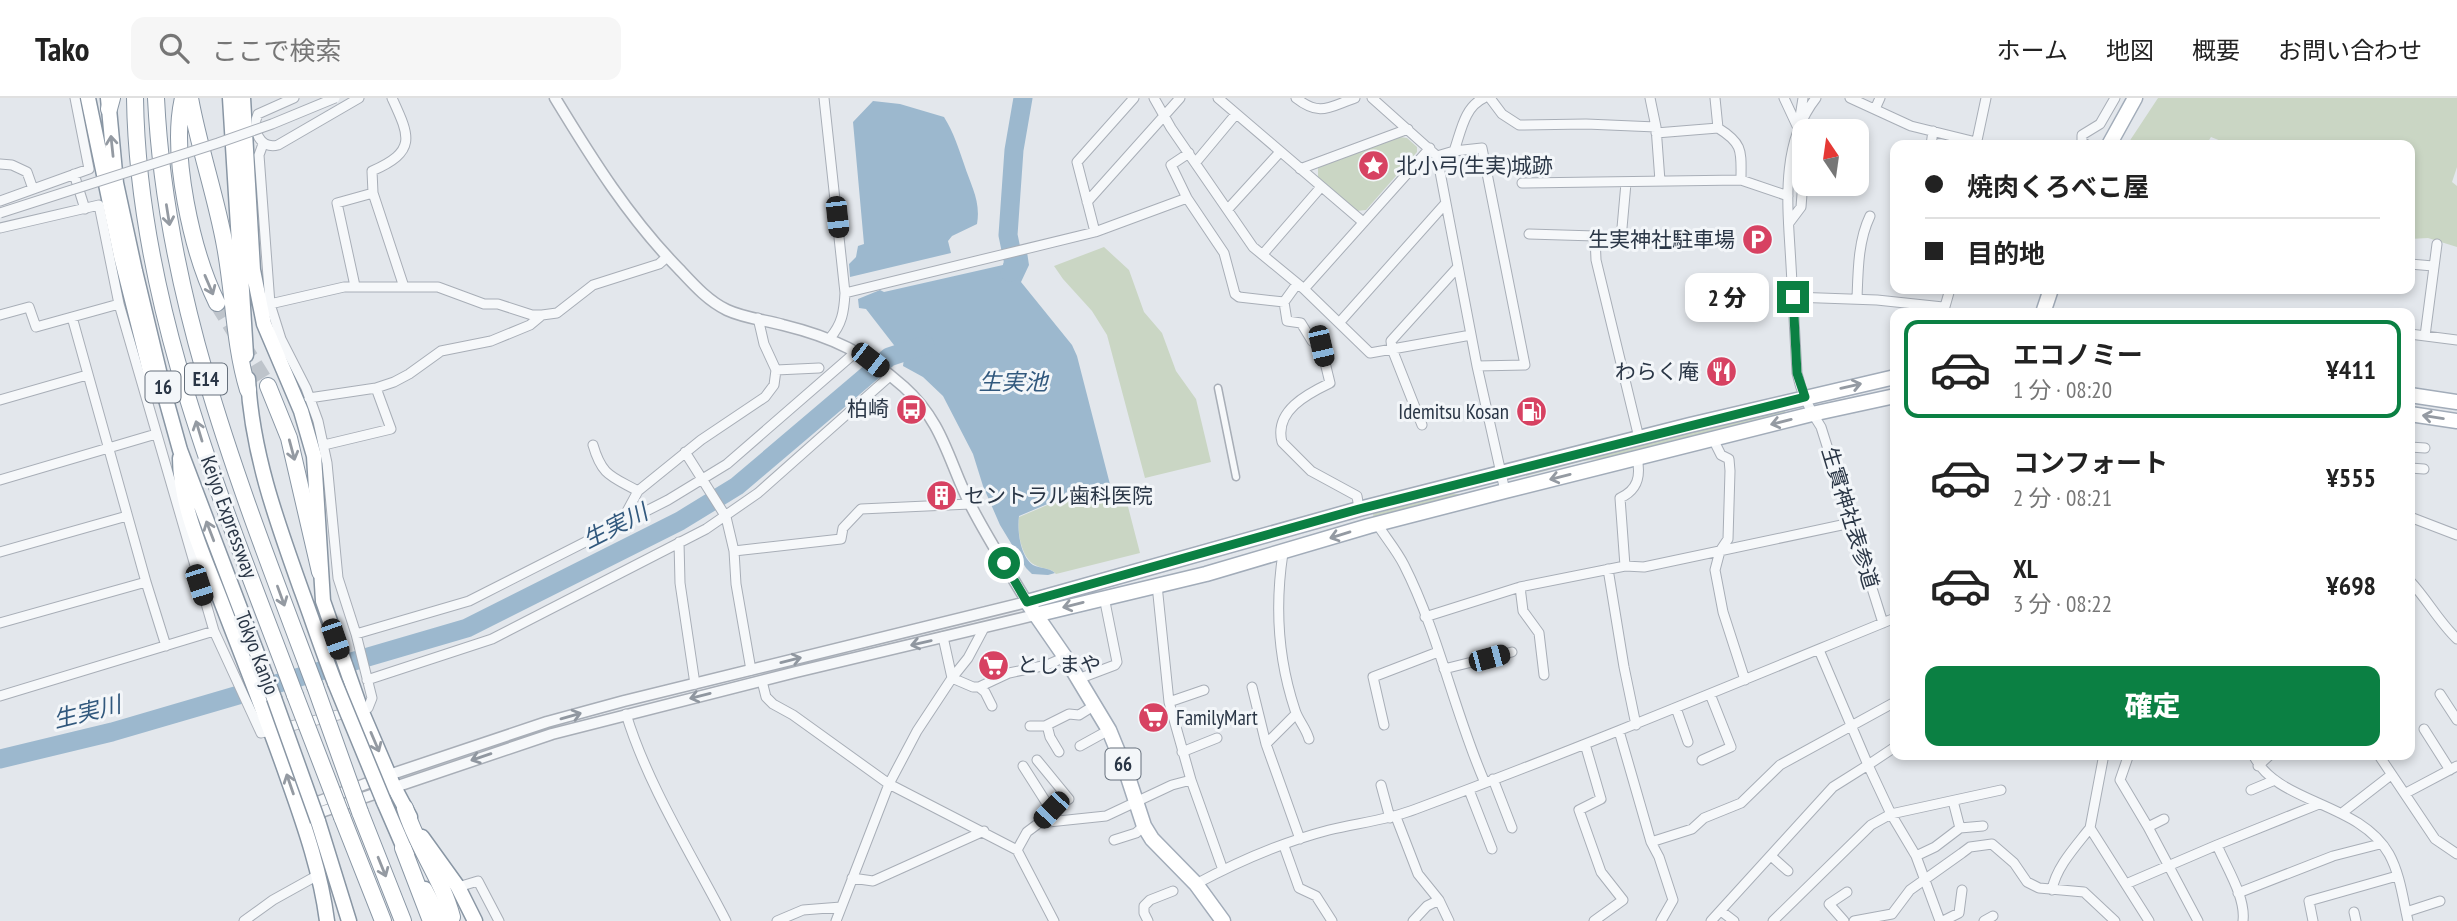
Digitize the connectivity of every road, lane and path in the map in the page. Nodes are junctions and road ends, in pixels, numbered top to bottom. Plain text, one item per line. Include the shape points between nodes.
1 (75, 98) edge
2 (88, 98) edge
3 (135, 98) edge
4 (156, 98) edge
5 (183, 98) edge
6 (190, 98) edge
7 (230, 98) edge
8 (243, 98) edge
9 (294, 98) edge
10 (335, 98) edge
11 (359, 98) edge
12 (392, 98) edge
13 (555, 98) edge
14 (824, 98) edge
15 (1134, 98) edge
16 (1154, 98) edge
17 (1180, 98) edge
18 (1217, 98) edge
19 (1296, 98) edge
20 (1355, 98) edge
21 (1372, 98) edge
22 (1484, 98) edge
23 (1490, 98) edge
24 (1650, 98) edge
25 (1715, 98) edge
26 (1784, 98) edge
27 (1803, 98) edge
28 (1816, 98) edge
29 (1850, 98) edge
30 (1880, 98) edge
31 (1986, 98) edge
32 (2115, 98) edge
33 (2135, 98) edge
34 (110, 102) edge
35 (1875, 109) junction
36 (1236, 114) junction
37 (1164, 115) junction
38 (1794, 119) edge
39 (1800, 119) edge
40 (1803, 119) edge
41 (1718, 128) junction
42 (1408, 129) junction
43 (1656, 130) junction
44 (1933, 131) junction
45 (1932, 140) edge
46 (1963, 140) edge
47 (1977, 140) edge
48 (2082, 140) edge
49 (2112, 140) edge
50 (263, 144) junction
51 (1430, 148) junction
52 (1454, 151) junction
53 (1792, 151) edge
54 (1280, 152) junction
55 (1189, 153) junction
56 (1437, 156) junction
57 (1196, 162) junction
58 (0, 164) edge
59 (1300, 169) junction
60 (74, 174) junction
61 (1741, 180) junction
62 (1660, 181) junction
63 (1522, 183) dead end
64 (1626, 183) junction
65 (1321, 187) junction
66 (33, 189) junction
67 (373, 192) junction
68 (1787, 196) junction
69 (1802, 196) edge
70 (1187, 198) junction
71 (0, 201) edge
72 (1087, 202) junction
73 (1445, 204) junction
74 (85, 209) junction
75 (1228, 209) junction
76 (0, 213) edge
77 (1870, 216) dead end
78 (1363, 222) junction
79 (1789, 223) junction
80 (0, 228) edge
81 (1096, 232) junction
82 (1529, 234) dead end
83 (1595, 236) junction
84 (2437, 244) dead end
85 (1263, 254) junction
86 (667, 257) junction
87 (2415, 264) edge
88 (2433, 266) junction
89 (1457, 268) junction
90 (355, 286) junction
91 (1301, 286) junction
92 (404, 287) junction
93 (845, 293) junction
94 (1793, 297) junction
95 (1857, 299) junction
96 (1284, 302) junction
97 (217, 303) tunnel mouth
98 (119, 304) junction
99 (271, 304) junction
100 (1928, 308) edge
101 (0, 314) edge
102 (542, 315) junction
103 (72, 317) junction
104 (758, 318) junction
105 (1339, 323) junction
106 (2415, 334) edge
107 (1471, 335) junction
108 (2425, 335) junction
109 (830, 338) junction
110 (2457, 340) edge
111 (1392, 349) junction
112 (857, 351) junction
113 (1477, 366) junction
114 (819, 368) dead end
115 (776, 370) junction
116 (87, 375) junction
117 (890, 376) junction
118 (1890, 378) edge
119 (268, 386) tunnel mouth
120 (376, 388) junction
121 (1218, 388) dead end
122 (248, 390) junction
123 (165, 396) junction
124 (2415, 396) edge
125 (1805, 397) junction
126 (1890, 397) edge
127 (309, 398) junction
128 (0, 400) edge
129 (2457, 402) edge
130 (1812, 414) junction
131 (2415, 415) edge
132 (2457, 421) edge
133 (1422, 425) dead end
134 (156, 434) junction
135 (1639, 438) junction
136 (1713, 439) junction
137 (593, 444) dead end
138 (324, 445) junction
139 (2415, 447) edge
140 (109, 448) junction
141 (2426, 448) dead end
142 (685, 452) junction
143 (1636, 458) junction
144 (2415, 468) edge
145 (2424, 469) dead end
146 (1500, 473) junction
147 (1236, 477) dead end
148 (0, 480) edge
149 (703, 480) junction
150 (638, 491) junction
151 (1505, 491) junction
152 (971, 504) junction
153 (1359, 509) junction
154 (127, 516) junction
155 (726, 517) junction
156 (2415, 519) edge
157 (625, 522) junction
158 (1851, 523) junction
159 (1377, 524) junction
160 (2457, 535) edge
161 (679, 542) junction
162 (734, 551) junction
163 (1720, 551) junction
164 (0, 552) edge
165 (1283, 553) junction
166 (1625, 566) junction
167 (1608, 569) junction
168 (320, 572) junction
169 (146, 582) junction
170 (1157, 585) junction
171 (1520, 587) junction
172 (2415, 587) edge
173 (1104, 597) junction
174 (1031, 609) junction
175 (1425, 617) junction
176 (1890, 620) edge
177 (1883, 623) junction
178 (2457, 623) edge
179 (0, 624) edge
180 (984, 628) junction
181 (2446, 628) junction
182 (214, 631) junction
183 (356, 634) junction
184 (943, 637) junction
185 (2457, 639) edge
186 (166, 646) junction
187 (1819, 650) junction
188 (1438, 652) junction
189 (1512, 652) dead end
190 (1065, 657) junction
191 (254, 666) junction
192 (1444, 669) junction
193 (751, 670) junction
194 (1544, 675) dead end
195 (952, 678) junction
196 (1078, 679) junction
197 (367, 680) junction
198 (1745, 680) junction
199 (762, 681) junction
200 (695, 684) junction
201 (979, 687) junction
202 (1252, 687) dead end
203 (1204, 690) dead end
204 (1710, 694) junction
205 (2440, 694) dead end
206 (0, 696) edge
207 (1169, 702) junction
208 (254, 705) junction
209 (1095, 705) junction
210 (1890, 705) edge
211 (992, 706) dead end
212 (1676, 708) junction
213 (361, 710) junction
214 (626, 714) junction
215 (1296, 714) junction
216 (2457, 720) edge
217 (1047, 725) junction
218 (1384, 725) dead end
219 (1636, 725) junction
220 (1030, 726) dead end
221 (1851, 727) junction
222 (2424, 729) dead end
223 (1109, 730) junction
224 (1619, 731) junction
225 (272, 732) junction
226 (1217, 738) dead end
227 (1309, 739) dead end
228 (1688, 742) dead end
229 (1266, 744) junction
230 (1585, 744) junction
231 (1080, 746) dead end
232 (1890, 750) edge
233 (1059, 752) dead end
234 (1182, 752) junction
235 (1037, 760) dead end
236 (1702, 760) dead end
237 (2103, 760) edge
238 (2127, 760) edge
239 (2256, 760) edge
240 (2265, 760) edge
241 (2382, 760) edge
242 (1868, 765) junction
243 (1023, 766) dead end
244 (2259, 766) junction
245 (2454, 768) edge
246 (2391, 775) junction
247 (1191, 780) junction
248 (2275, 780) junction
249 (392, 781) junction
250 (1489, 781) junction
251 (889, 784) junction
252 (1381, 785) dead end
253 (1469, 790) junction
254 (2001, 790) dead end
255 (2251, 790) dead end
256 (2406, 793) junction
257 (1136, 800) junction
258 (1952, 801) junction
259 (2319, 804) junction
260 (405, 808) junction
261 (1051, 810) junction
262 (2342, 813) junction
263 (300, 814) junction
264 (1891, 814) junction
265 (1393, 817) junction
266 (2164, 819) dead end
267 (1039, 823) junction
268 (1144, 826) junction
269 (1983, 826) dead end
270 (2148, 827) junction
271 (1512, 828) dead end
272 (1960, 828) junction
273 (2090, 828) junction
274 (984, 831) junction
275 (1114, 839) dead end
276 (1300, 839) junction
277 (1651, 842) junction
278 (2380, 844) junction
279 (2217, 845) junction
280 (1283, 846) junction
281 (403, 848) junction
282 (1492, 849) dead end
283 (1017, 850) junction
284 (2457, 854) edge
285 (1772, 856) junction
286 (1916, 856) junction
287 (2169, 866) junction
288 (1223, 870) junction
289 (1788, 871) dead end
290 (318, 875) junction
291 (2397, 876) junction
292 (852, 877) junction
293 (1925, 880) junction
294 (1196, 884) junction
295 (2126, 884) junction
296 (458, 887) junction
297 (1962, 890) dead end
298 (2052, 890) junction
299 (1173, 891) dead end
300 (1847, 892) dead end
301 (2238, 893) junction
302 (1439, 900) junction
303 (2440, 901) dead end
304 (841, 907) junction
305 (1721, 911) junction
306 (2407, 917) edge
307 (447, 919) edge
308 (244, 921) edge
309 (327, 921) edge
310 (349, 921) edge
311 (383, 921) edge
312 (403, 921) edge
313 (431, 921) edge
314 (475, 921) edge
315 (499, 921) edge
316 (726, 921) edge
317 (777, 921) edge
318 (836, 921) edge
319 (1054, 921) edge
320 (1148, 921) edge
321 (1223, 921) edge
322 (1332, 921) edge
323 (1413, 921) edge
324 (1449, 921) edge
325 (1594, 921) edge
326 (1661, 921) edge
327 (1711, 921) edge
328 (1734, 921) edge
329 (1773, 921) edge
330 (1844, 921) edge
331 (1854, 921) edge
332 (1942, 921) edge
333 (2115, 921) edge
334 (2149, 921) edge
335 (2198, 921) edge
336 (2243, 921) edge
337 (2313, 921) edge

1 - 60 street via 89,169
2 - 123 main road, 16 via 136,321 150,374
311 -> 3 highway, Keiyo Expressway / E14, bridge via 208,462 182,378 148,228
4 -> 312 highway, Keiyo Expressway / E14, bridge via 170,231 214,410
5 -> 97 highway via 181,154 187,211
6 - 122 highway via 216,196
7 - 122 main road
8 - 168 main road via 255,281 264,324 309,435 316,477
9 - 50 street via 258,114 254,121
10 - 76 street, bridge via 218,143
11 - 50 street via 278,145
12 - 67 street via 405,127 406,145 394,161 372,171
13 - 86 street via 623,206
14 - 93 street
15 - 72 street via 1077,162
16 - 37 street
17 - 37 street
18 - 36 street
19 - 20 street via 1319,111
21 - 42 street
22 - 52 street via 1467,112
23 - 43 street via 1502,114 1520,125
24 - 43 street
25 - 41 street
26 - 38 street
27 - 39 street
28 - 40 street
29 - 35 street
30 - 35 street
31 - 47 street
32 - 48 street via 2101,124 2082,135
33 - 49 main road
123 -> 34 main road, 16 via 116,183
35 - 44 street
36 - 54 street
36 - 57 street
37 - 55 street
37 - 72 street
41 - 43 street
41 - 61 street via 1733,137 1741,152
42 - 51 street
42 - 59 street
43 - 62 street
44 - 45 street
44 - 46 street
50 - 99 street via 259,155
51 - 56 street
51 - 78 street
52 - 56 street
52 - 113 street via 1482,148 1525,365
53 - 68 street, 生實神社表参道
54 - 59 street
54 - 75 street
55 - 57 street
55 - 70 street via 1171,165
56 - 73 street
57 - 75 street
58 - 66 street via 27,172
59 - 65 street
60 - 66 street
60 - 74 street
61 - 62 street
61 - 68 street
62 - 64 street
63 - 64 street
64 - 83 street via 1621,239
65 - 78 street
65 - 85 street
66 - 71 street
67 - 90 street via 337,203
67 - 92 street
68 - 79 street, 生實神社表参道
69 - 79 street via 1801,207
70 - 81 street
70 - 96 street via 1224,253 1235,294
72 - 81 street
73 - 89 street
73 - 105 street
74 - 80 street
74 - 98 street via 99,205
75 - 85 street via 1253,247
77 - 95 street via 1858,263
78 - 91 street
79 - 94 street, 生實神社表参道
81 - 93 street
82 - 83 street
83 - 135 street via 1596,260
84 - 88 street
85 - 91 street
86 - 102 street via 659,264 593,285 557,313
86 - 104 street via 720,306
87 - 88 street
88 - 108 street
89 - 107 street
89 - 111 street via 1391,341
90 - 92 street
90 - 99 street
91 - 96 street
91 - 105 street
92 - 102 street via 438,287 484,304
93 - 109 street via 844,316
94 - 95 street
94 - 125 street, 生實神社表参道 via 1797,373
95 - 100 street
96 - 153 street via 1287,321 1301,323 1312,341 1321,346 1330,383 1296,403 1281,429 1282,442 1311,471 1357,496
98 - 103 street
98 - 134 street
99 - 127 street via 281,339
101 - 103 street via 29,307 36,327
102 - 120 street via 491,341 433,354 408,374
103 - 116 street
104 - 109 street
104 - 115 street
105 - 111 street via 1370,353
106 - 108 street
107 - 111 street
107 - 113 street
108 - 110 street
109 - 112 street
111 - 133 street
112 - 117 street
112 - 149 street
113 - 146 street
114 - 115 street
115 - 142 street via 774,385 765,397
116 - 128 street
116 - 140 street
117 - 152 street via 918,401 941,433
117 - 155 street
125 -> 118 main road
119 -> 168 highway via 289,438
120 - 127 street
120 - 138 street via 391,429
121 - 147 street
122 - 281 main road, bridge via 264,483 319,641
191 -> 123 main road, 16 via 203,552 180,482 180,450
124 - 129 main road
125 - 130 street, 生實神社表参道
125 - 135 main road
126 - 130 main road
127 - 138 street
130 -> 136 main road
130 - 158 street, 生實神社表参道 via 1821,427
132 -> 131 main road
134 - 140 street
134 - 182 street
135 - 146 main road
136 - 143 main road
136 - 163 street via 1721,455 1729,459 1728,538
137 - 150 street via 605,472
138 - 183 street via 338,578
139 - 141 street
140 - 148 street
140 - 154 street
142 - 149 street
142 - 150 street
143 -> 151 main road
143 - 166 street via 1638,481 1620,498
144 - 145 street
146 - 151 street
146 - 153 main road
149 - 155 street
149 - 157 street
150 - 157 street
151 - 159 main road
152 - 162 street via 861,509 843,528 841,539
152 - 174 street
153 - 174 main road
154 - 164 street
154 - 169 street
155 - 161 street
155 - 162 street
156 - 160 street
157 - 183 street via 469,601
158 - 163 street
158 - 177 street, 生實神社表参道
159 -> 165 main road
159 - 175 street via 1404,564
161 - 197 street via 475,647
161 - 200 street via 680,583
162 - 193 street
163 - 166 street via 1644,567
163 - 198 street via 1715,570 1723,612
165 - 170 main road
165 - 215 street via 1278,590 1281,653
166 - 167 street
167 - 171 street
167 - 219 street
168 - 213 main road via 323,601
169 - 179 street
169 - 186 street
170 - 173 main road
170 - 207 street
171 - 175 street
171 - 194 street via 1523,611 1539,633
172 - 181 street
173 -> 174 main road
173 - 196 street via 1117,662
174 - 180 street
174 - 190 main road, 66
193 -> 174 street
175 - 188 street
176 - 177 street
177 - 187 street
178 - 181 street
180 - 184 street
180 - 195 street
181 - 185 street
182 - 186 street
182 - 208 street via 230,668
183 - 197 street
184 - 195 street
184 -> 199 street
186 - 206 street
187 - 198 street
187 - 221 street
188 - 192 street
188 - 218 street via 1373,677
189 - 192 street
190 - 196 main road, 66
190 - 201 street
191 - 208 main road
191 - 310 main road, Tokyo Kanjo, bridge via 318,821
192 - 250 street via 1472,754
193 - 200 street
195 - 201 street
195 - 251 street
196 - 209 main road, 66
197 - 213 street via 372,703
198 - 204 street
199 -> 214 street
199 - 251 street via 773,704
249 -> 200 street via 547,722
201 - 211 street
202 - 229 street
203 - 207 street
204 - 212 street
204 - 236 street via 1731,747
205 - 216 street
207 - 234 street
208 - 225 main road
209 - 217 street
209 - 223 main road, 66
210 - 221 street
212 - 219 street
212 - 228 street
213 - 225 street
213 -> 249 main road
214 -> 249 street
214 - 316 street via 634,741
215 - 227 street
215 - 229 street
217 - 220 street
217 - 233 street
219 - 224 street
221 - 242 street
221 - 277 street via 1780,765 1741,803
222 - 245 street
223 - 231 street
223 - 257 main road, 66
224 - 230 street
224 - 277 street
263 -> 225 main road
226 - 234 street
229 - 276 street
230 - 250 street
230 - 325 street via 1601,799 1579,810 1601,872 1623,900
232 - 242 street
234 - 247 street
235 - 261 street via 1069,799
237 - 273 street
238 - 270 street via 2120,779
239 - 244 street
240 - 244 street
241 - 246 street
242 - 264 street
242 - 285 street via 1833,787
243 - 261 street
244 - 248 street
245 - 256 street
246 - 256 street
246 - 262 street
247 - 257 street
247 - 288 street
248 - 255 street
248 - 259 street
249 - 260 main road
249 - 263 street via 315,803
250 - 253 street
250 - 271 street
251 - 274 street
251 - 292 street
252 - 265 street
253 - 265 street
253 - 282 street
254 - 258 street
256 - 284 street via 2435,839
257 - 267 street via 1106,816
257 - 268 main road, 66
258 - 264 street
258 - 272 street
259 - 262 street
259 - 279 street
260 - 296 main road
260 - 307 highway via 411,830 443,888
261 - 267 street
262 - 278 street via 2364,825
263 - 290 main road
264 - 286 street
264 - 329 street via 1871,825
265 - 276 street
265 - 302 street via 1418,874
266 - 270 street
267 - 283 street via 1027,832
268 - 275 street
268 - 294 main road, 66
269 - 272 street
270 - 287 street
272 - 286 street
273 - 295 street
273 - 298 street via 2054,880
274 - 283 street
274 - 292 street via 873,881
276 - 280 street
277 - 326 street via 1673,900
278 - 291 street
278 - 301 street via 2333,856
279 - 287 street
279 - 301 street
280 - 288 street
280 - 322 street via 1299,888 1316,896
281 - 307 main road
281 - 313 highway
283 - 319 street
285 - 289 street
285 - 305 street
286 - 293 street
287 - 295 street
287 - 335 street
288 - 294 street
290 - 308 street
290 - 309 main road
291 - 306 street
291 - 337 street via 2309,901
292 - 304 street
293 - 298 street via 1970,847 1992,844 2027,882
293 - 331 street via 1910,890 1892,914
293 - 332 street
294 - 321 main road, 66
295 - 334 street
296 - 314 main road
296 - 315 street via 478,881
297 - 332 street via 1959,913
298 - 333 street via 2084,892
299 - 320 street via 1144,906
300 - 330 street via 1829,904
301 - 336 street
302 - 323 street
302 - 324 street
303 - 306 street
304 - 317 street via 803,910
304 - 318 street
305 - 327 street
305 - 328 street

